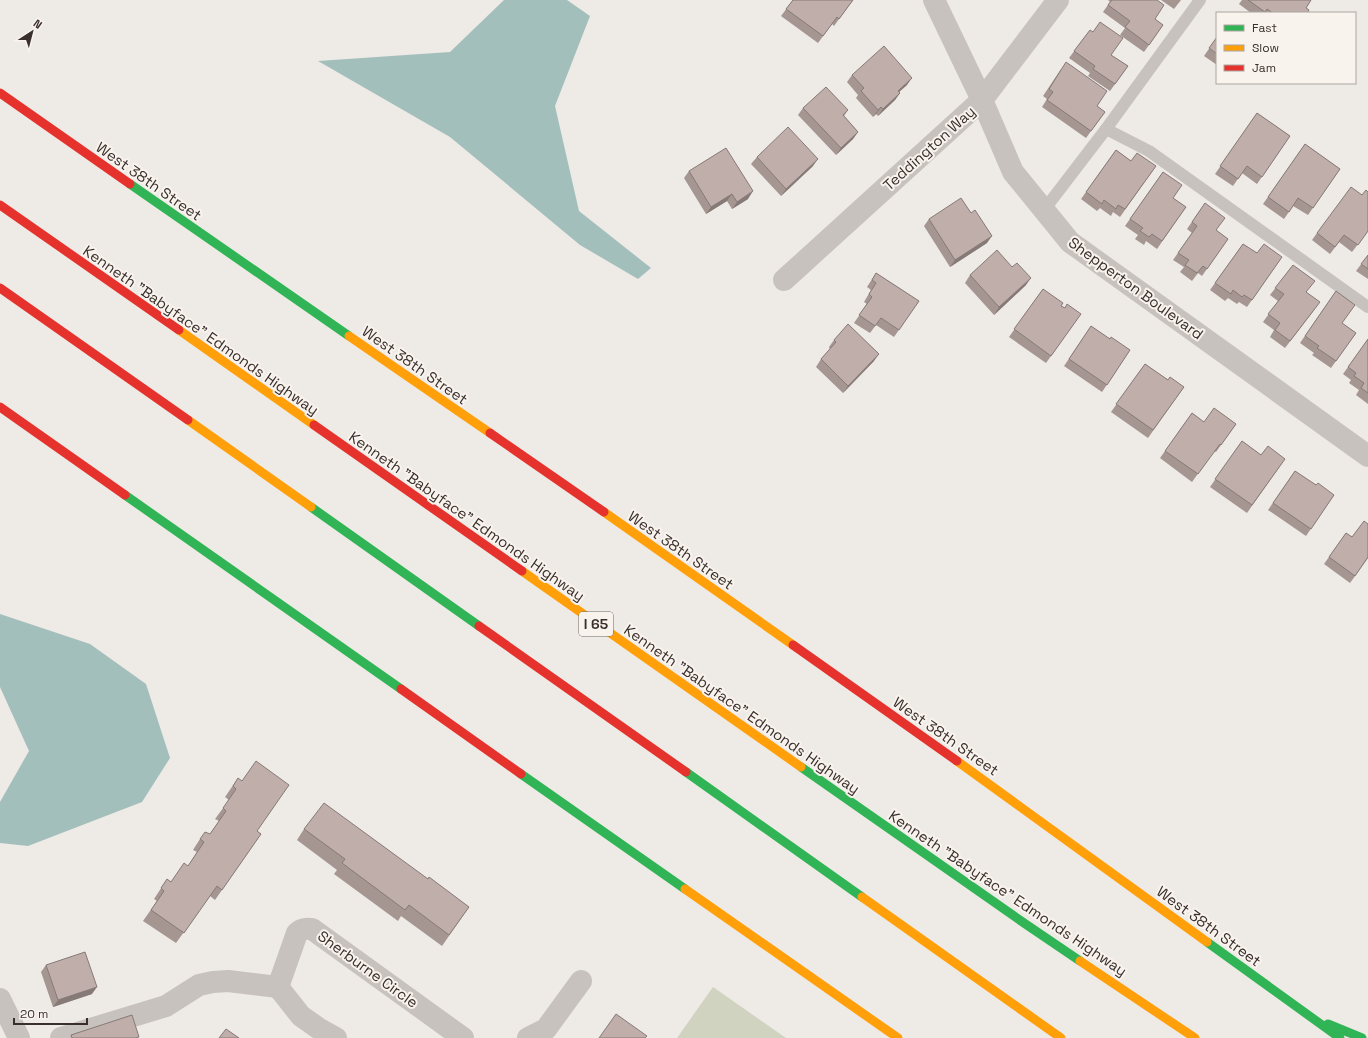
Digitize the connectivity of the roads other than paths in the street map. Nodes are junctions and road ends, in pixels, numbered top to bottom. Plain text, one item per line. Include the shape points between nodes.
1 (934, 0) edge
2 (1058, 0) edge
3 (1200, 0) edge
4 (0, 94) edge
5 (982, 100) junction
6 (1106, 130) junction
7 (0, 205) edge
8 (1044, 210) junction
9 (784, 280) dead end
10 (0, 288) edge
11 (1368, 307) edge
12 (0, 407) edge
13 (1368, 456) edge
14 (581, 981) dead end
15 (278, 987) junction
16 (0, 999) edge
17 (1306, 1014) junction
18 (18, 1038) edge
19 (61, 1038) edge
20 (336, 1038) edge
21 (462, 1038) edge
22 (528, 1038) edge
23 (898, 1038) edge
24 (1061, 1038) edge
25 (1195, 1038) edge
26 (1340, 1038) edge
27 (1362, 1038) edge

1 - 5 street, Shepperton Boulevard
2 - 5 street, Teddington Way
3 - 6 lane
4 - 17 main road, West 38th Street via 550,474 949,755
5 - 8 street, Shepperton Boulevard via 1013,172
5 - 9 street, Teddington Way
6 - 8 lane
6 - 11 lane via 1149,151
7 - 25 main road, Kenneth "Babyface" Edmonds Highway / I 65 via 1017,918
8 - 13 street, Shepperton Boulevard via 1070,242
10 - 24 main road
12 - 23 main road
14 - 22 street via 546,1029
15 - 19 street via 221,981 206,983 166,1006
15 - 20 street via 302,1016
15 - 21 street, Sherburne Circle via 297,933 309,928
16 - 18 street
17 - 26 main road, West 38th Street
17 - 27 main road

